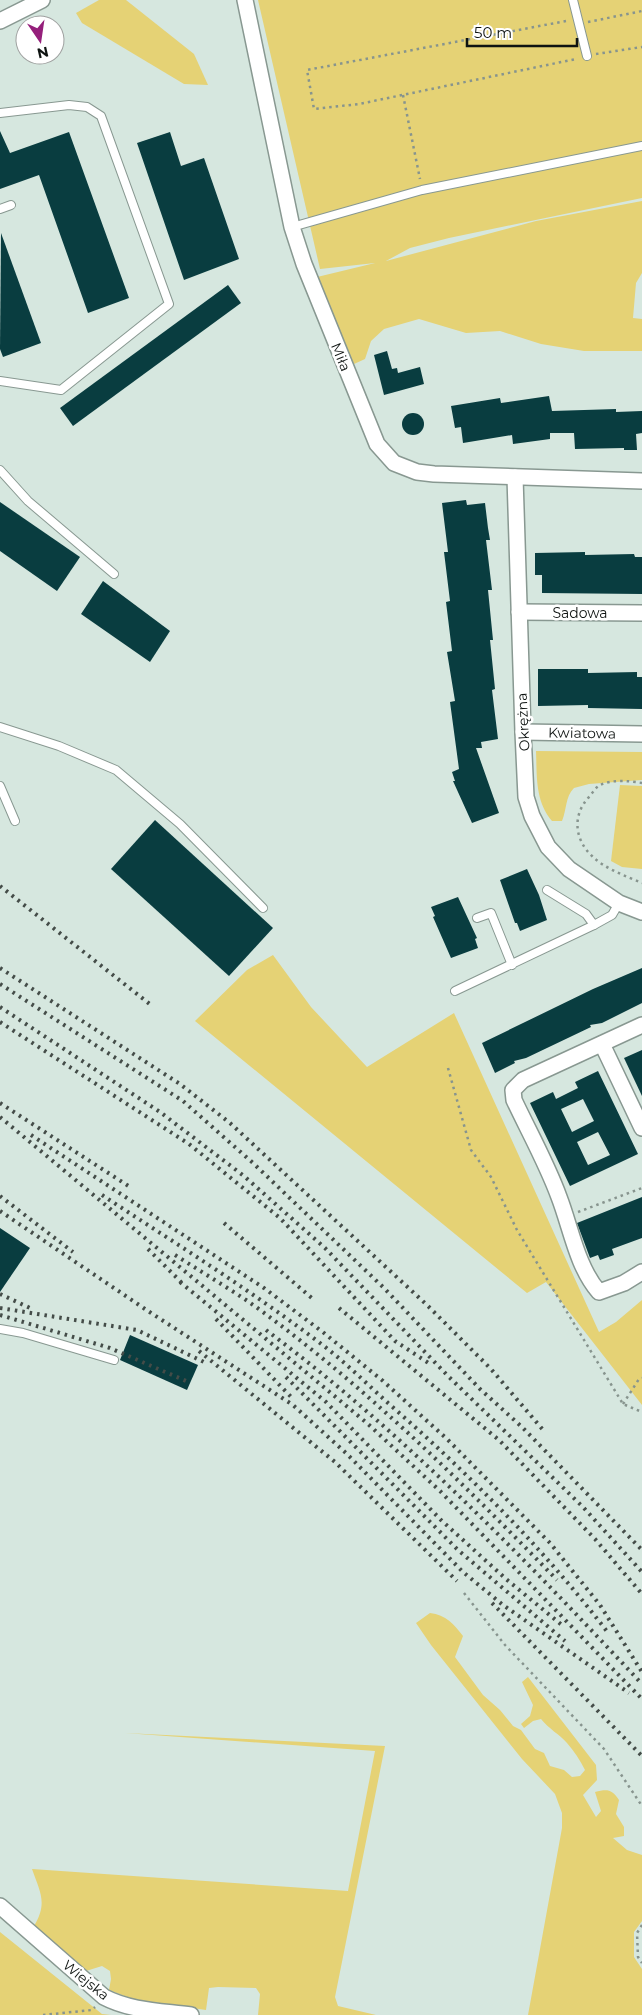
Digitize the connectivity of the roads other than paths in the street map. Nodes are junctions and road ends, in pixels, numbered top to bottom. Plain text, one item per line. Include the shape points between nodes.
1 (42, 0) edge
2 (245, 0) edge
3 (573, 0) edge
4 (0, 21) edge
5 (587, 56) road end
6 (0, 113) edge
7 (642, 146) edge
8 (11, 205) dead end
9 (0, 209) edge
10 (292, 226) junction
11 (0, 382) edge
12 (0, 470) edge
13 (515, 477) junction
14 (642, 481) edge
15 (114, 574) dead end
16 (519, 612) junction
17 (642, 613) edge
18 (0, 727) edge
19 (523, 732) junction
20 (642, 734) edge
21 (0, 786) edge
22 (15, 821) dead end
23 (547, 890) dead end
24 (619, 903) junction
25 (263, 908) dead end
26 (642, 912) edge
27 (477, 918) dead end
28 (594, 925) junction
29 (512, 965) junction
30 (455, 991) dead end
31 (642, 1025) edge
32 (602, 1044) junction
33 (642, 1128) edge
34 (642, 1272) edge
35 (0, 1329) edge
36 (114, 1360) dead end
37 (0, 1906) edge
38 (191, 2015) edge

1 - 4 street
2 - 10 street, Miła
3 - 5 lane
6 - 11 lane via 70,104 87,107 101,116 169,304 61,390
7 - 10 lane via 422,190
8 - 9 lane
10 - 13 street, Miła via 369,427 385,456 417,472
12 - 15 lane via 28,501
13 - 14 street, Miła
13 - 16 street, Okrężna
16 - 17 street, Sadowa
16 - 19 street, Okrężna
18 - 25 lane via 59,746 116,770 180,824
19 - 20 street, Kwiatowa
19 - 24 street, Okrężna via 526,797 540,836 554,856 569,869
21 - 22 lane
23 - 28 lane via 586,914
24 - 26 street, Okrężna
24 - 28 lane via 612,915
27 - 29 lane via 491,913
28 - 29 lane
29 - 30 lane
31 - 32 street
32 - 33 street
32 - 34 street via 523,1080 512,1090 559,1197 588,1275 600,1292
35 - 36 lane via 32,1335
37 - 38 street, Wiejska via 104,1997 134,2008

